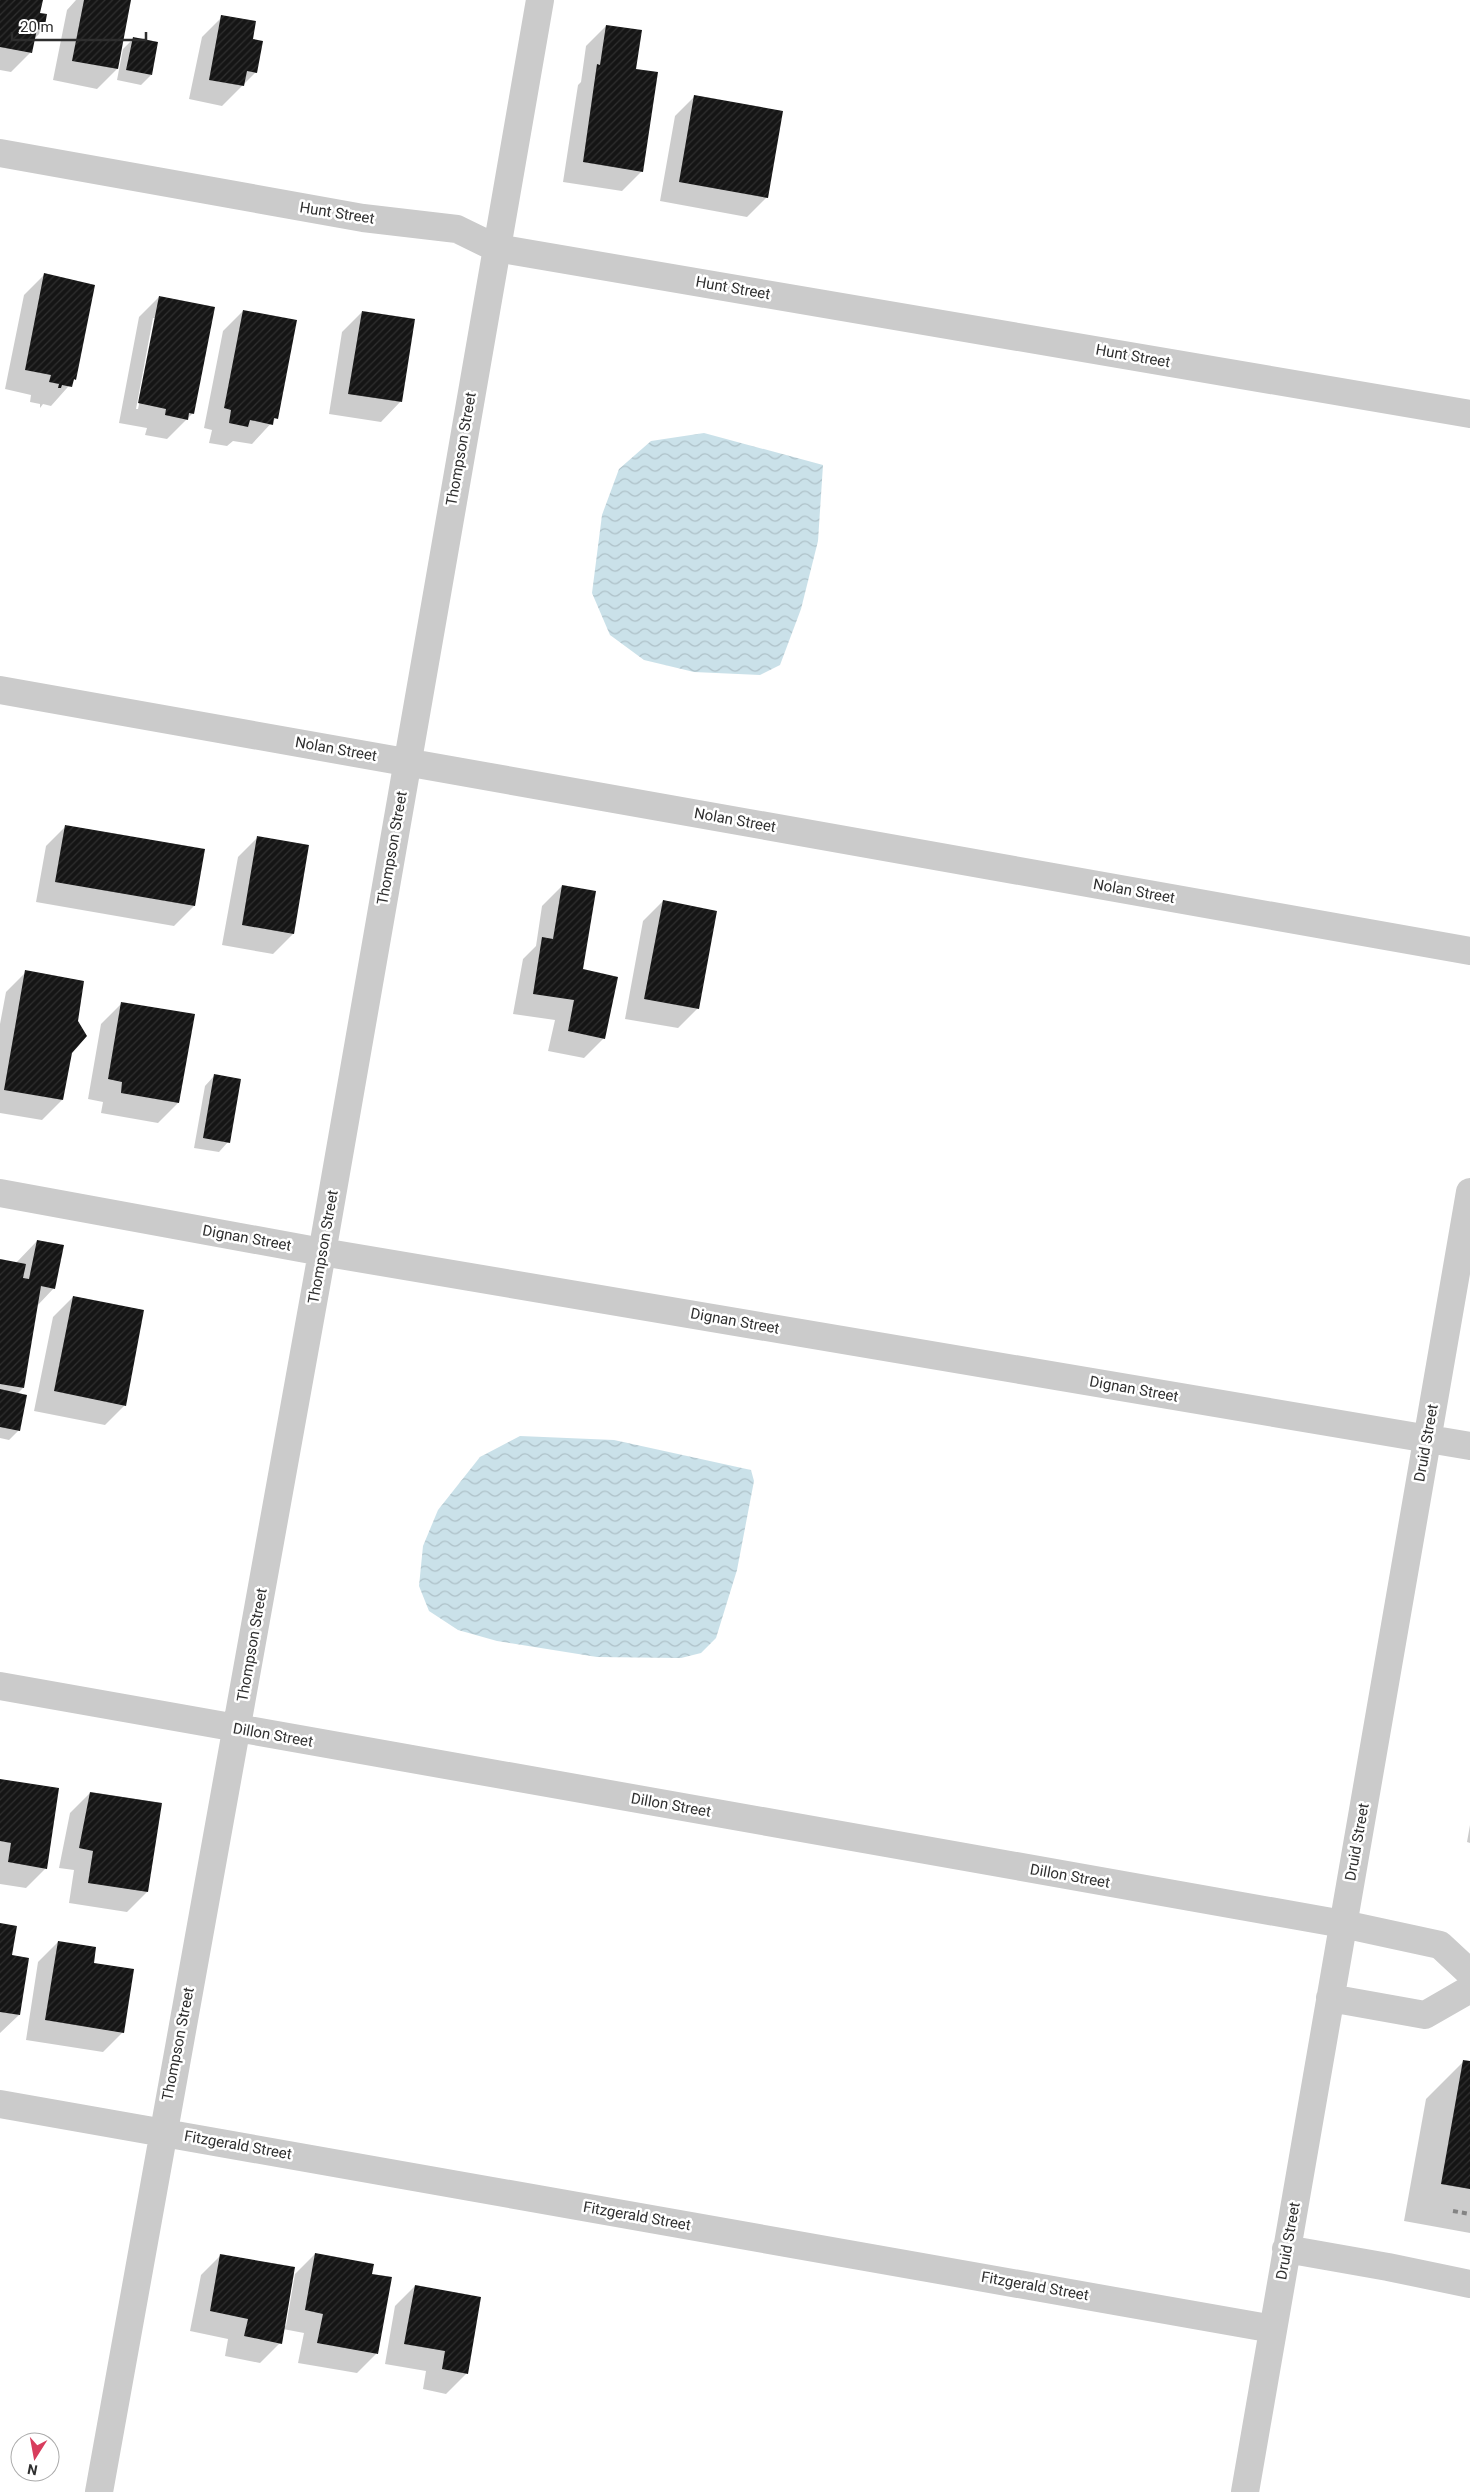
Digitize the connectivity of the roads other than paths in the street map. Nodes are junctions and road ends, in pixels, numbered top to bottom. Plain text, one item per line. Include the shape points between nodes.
1 (540, 0) edge
2 (0, 153) edge
3 (496, 248) junction
4 (1470, 414) edge
5 (0, 690) edge
6 (407, 762) junction
7 (1470, 952) edge
8 (1470, 1192) edge
9 (0, 1193) edge
10 (322, 1252) junction
11 (1427, 1438) junction
12 (1470, 1446) edge
13 (0, 1686) edge
14 (237, 1728) junction
15 (1343, 1924) junction
16 (1470, 1973) edge
17 (1470, 1989) edge
18 (1330, 1998) junction
19 (0, 2104) edge
20 (161, 2131) junction
21 (1286, 2249) junction
22 (1470, 2284) edge
23 (1273, 2328) junction
24 (99, 2492) edge
25 (1245, 2492) edge

1 - 3 street, Thompson Street
2 - 3 street, Hunt Street via 363,218 457,229
3 - 4 street, Hunt Street
3 - 6 street, Thompson Street
5 - 6 street, Nolan Street
6 - 7 street, Nolan Street
6 - 10 street, Thompson Street
8 - 11 street, Druid Street
9 - 10 street, Dignan Street
10 - 11 street, Dignan Street
10 - 14 street, Thompson Street
11 - 12 street, Dignan Street
11 - 15 street, Druid Street
13 - 14 street, Dillon Street
14 - 15 street, Dillon Street
14 - 20 street, Thompson Street
15 - 16 street, Dillon Street via 1440,1945
15 - 18 street, Druid Street
17 - 18 street via 1424,2015
18 - 21 street, Druid Street
19 - 20 street, Fitzgerald Street
20 - 23 street, Fitzgerald Street
20 - 24 street, Thompson Street
21 - 22 street
21 - 23 street, Druid Street
23 - 25 street, Druid Street

